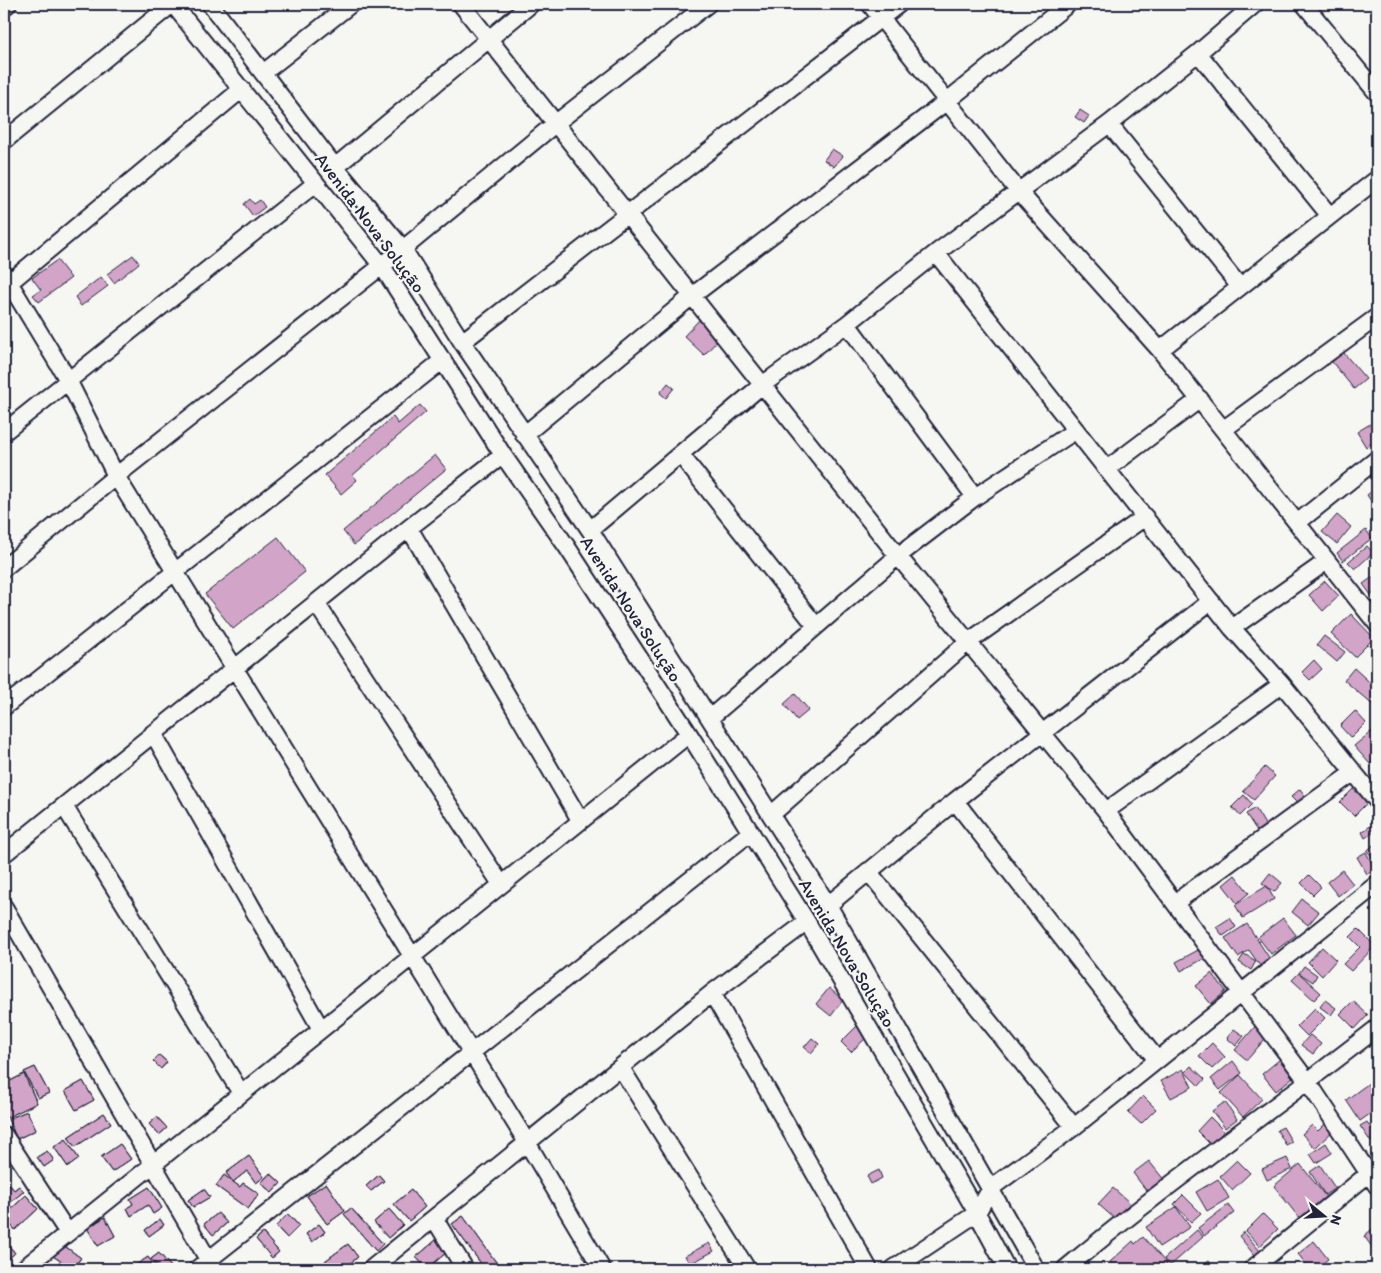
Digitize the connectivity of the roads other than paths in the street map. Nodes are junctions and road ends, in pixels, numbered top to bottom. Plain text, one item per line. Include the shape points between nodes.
1 (8, 4) edge
2 (172, 4) edge
3 (210, 4) edge
4 (352, 4) edge
5 (461, 4) edge
6 (531, 4) edge
7 (708, 4) edge
8 (870, 4) edge
9 (899, 4) edge
10 (1068, 4) edge
11 (1255, 4) edge
12 (1304, 4) edge
13 (4, 7) edge
14 (881, 18) junction
15 (488, 38) junction
16 (1198, 53) junction
17 (263, 73) junction
18 (242, 89) junction
19 (1377, 93) edge
20 (947, 101) junction
21 (556, 123) junction
22 (1109, 124) junction
23 (4, 141) edge
24 (335, 166) junction
25 (1377, 179) edge
26 (316, 183) junction
27 (1019, 192) junction
28 (628, 214) junction
29 (1330, 216) junction
30 (404, 250) junction
31 (936, 253) junction
32 (382, 266) junction
33 (5, 281) edge
34 (1240, 287) junction
35 (692, 296) junction
36 (1377, 317) edge
37 (847, 324) junction
38 (462, 342) junction
39 (1160, 350) junction
40 (443, 360) junction
41 (68, 380) junction
42 (762, 385) junction
43 (1200, 399) junction
44 (1224, 429) junction
45 (1076, 430) junction
46 (4, 432) edge
47 (524, 435) junction
48 (680, 454) junction
49 (503, 455) junction
50 (1377, 459) edge
51 (1107, 469) junction
52 (116, 476) junction
53 (975, 497) junction
54 (1145, 517) junction
55 (1298, 523) junction
56 (409, 528) junction
57 (590, 530) junction
58 (898, 556) junction
59 (1327, 560) junction
60 (4, 568) edge
61 (176, 570) junction
62 (1211, 601) junction
63 (316, 603) junction
64 (1377, 624) edge
65 (816, 626) junction
66 (1232, 628) junction
67 (968, 642) junction
68 (234, 669) junction
69 (1282, 684) junction
70 (4, 707) edge
71 (711, 717) junction
72 (1043, 732) junction
73 (153, 734) junction
74 (689, 734) junction
75 (1354, 772) junction
76 (1375, 792) edge
77 (956, 801) junction
78 (64, 806) junction
79 (1106, 811) junction
80 (772, 814) junction
81 (580, 820) junction
82 (751, 832) junction
83 (4, 854) edge
84 (868, 871) junction
85 (501, 884) junction
86 (1377, 884) edge
87 (1176, 902) junction
88 (828, 905) junction
89 (4, 906) edge
90 (807, 922) junction
91 (412, 956) junction
92 (1243, 992) junction
93 (712, 993) junction
94 (1377, 1028) edge
95 (321, 1029) junction
96 (471, 1052) junction
97 (1157, 1060) junction
98 (621, 1068) junction
99 (1308, 1082) junction
100 (241, 1093) junction
101 (1074, 1128) junction
102 (4, 1135) edge
103 (528, 1144) junction
104 (153, 1164) junction
105 (1375, 1175) edge
106 (991, 1188) junction
107 (978, 1213) junction
108 (434, 1218) junction
109 (68, 1233) junction
110 (206, 1266) edge
111 (23, 1269) edge
112 (371, 1269) edge
113 (465, 1269) edge
114 (602, 1269) edge
115 (747, 1269) edge
116 (870, 1269) edge
117 (893, 1269) edge
118 (1007, 1269) edge
119 (1036, 1269) edge
120 (1065, 1269) edge
121 (1252, 1269) edge

1 - 13 street
2 - 18 street, Avenida Nova Solução
2 - 23 street
3 - 17 street, Avenida Nova Solução
4 - 17 street
5 - 15 street
6 - 15 street
7 - 21 street
8 - 14 street
9 - 14 street
10 - 20 street
11 - 16 street
12 - 19 street
14 - 20 street
14 - 28 street
15 - 21 street
15 - 24 street
16 - 22 street
16 - 29 street
17 - 24 street, Avenida Nova Solução
18 - 26 street, Avenida Nova Solução
18 - 33 street
20 - 27 street
20 - 35 street
21 - 28 street
21 - 30 street
22 - 27 street
22 - 34 street
24 - 30 street, Avenida Nova Solução
25 - 29 street
26 - 32 street, Avenida Nova Solução
26 - 41 street
27 - 31 street
27 - 39 street
28 - 35 street
28 - 38 street
29 - 34 street
30 - 32 street
30 - 38 street, Avenida Nova Solução
31 - 37 street
31 - 45 street
32 - 40 street, Avenida Nova Solução
32 - 52 street
33 - 41 street
34 - 39 street
35 - 42 street
35 - 47 street
36 - 44 street
37 - 42 street
37 - 53 street
38 - 47 street, Avenida Nova Solução
39 - 43 street
40 - 49 street, Avenida Nova Solução
40 - 61 street
41 - 46 street
41 - 52 street
42 - 48 street
42 - 58 street
43 - 44 street
43 - 51 street
44 - 55 street
45 - 51 street
45 - 53 street
47 - 57 street, Avenida Nova Solução
48 - 57 street
48 - 65 street
49 - 56 street
49 - 74 street, Avenida Nova Solução
50 - 55 street
51 - 54 street
52 - 60 street
52 - 61 street
53 - 58 street
54 - 62 street
54 - 67 street
55 - 59 street
56 - 63 street
56 - 81 street
57 - 71 street, Avenida Nova Solução
58 - 65 street
58 - 67 street
59 - 64 street
59 - 66 street
61 - 68 street
61 - 70 street
62 - 66 street
62 - 72 street
63 - 68 street
63 - 85 street
65 - 71 street
66 - 69 street
67 - 72 street
67 - 80 street
68 - 73 street
68 - 91 street
69 - 75 street
69 - 79 street
71 - 80 street, Avenida Nova Solução
72 - 77 street
72 - 79 street
73 - 78 street
73 - 95 street
74 - 81 street
74 - 82 street, Avenida Nova Solução
75 - 76 street
75 - 87 street
77 - 84 street
77 - 97 street
78 - 83 street
78 - 100 street
79 - 87 street
80 - 88 street, Avenida Nova Solução
81 - 85 street
82 - 90 street, Avenida Nova Solução
82 - 96 street
84 - 88 street
84 - 101 street
85 - 91 street
86 - 92 street
87 - 92 street
88 - 106 street, Avenida Nova Solução
89 - 104 street
90 - 93 street
90 - 107 street, Avenida Nova Solução
91 - 95 street
91 - 96 street
92 - 97 street
92 - 99 street
93 - 98 street
93 - 116 street
94 - 99 street
95 - 100 street
96 - 103 street
96 - 110 street
97 - 101 street
98 - 103 street
98 - 115 street
99 - 105 street
99 - 120 street via 1133,1212
100 - 104 street
101 - 106 street
102 - 109 street
103 - 108 street
103 - 114 street
104 - 109 street
104 - 110 street
105 - 121 street
106 - 107 street
106 - 119 street, Avenida Nova Solução
107 - 117 street
107 - 118 street, Avenida Nova Solução
108 - 112 street
108 - 113 street
109 - 111 street

